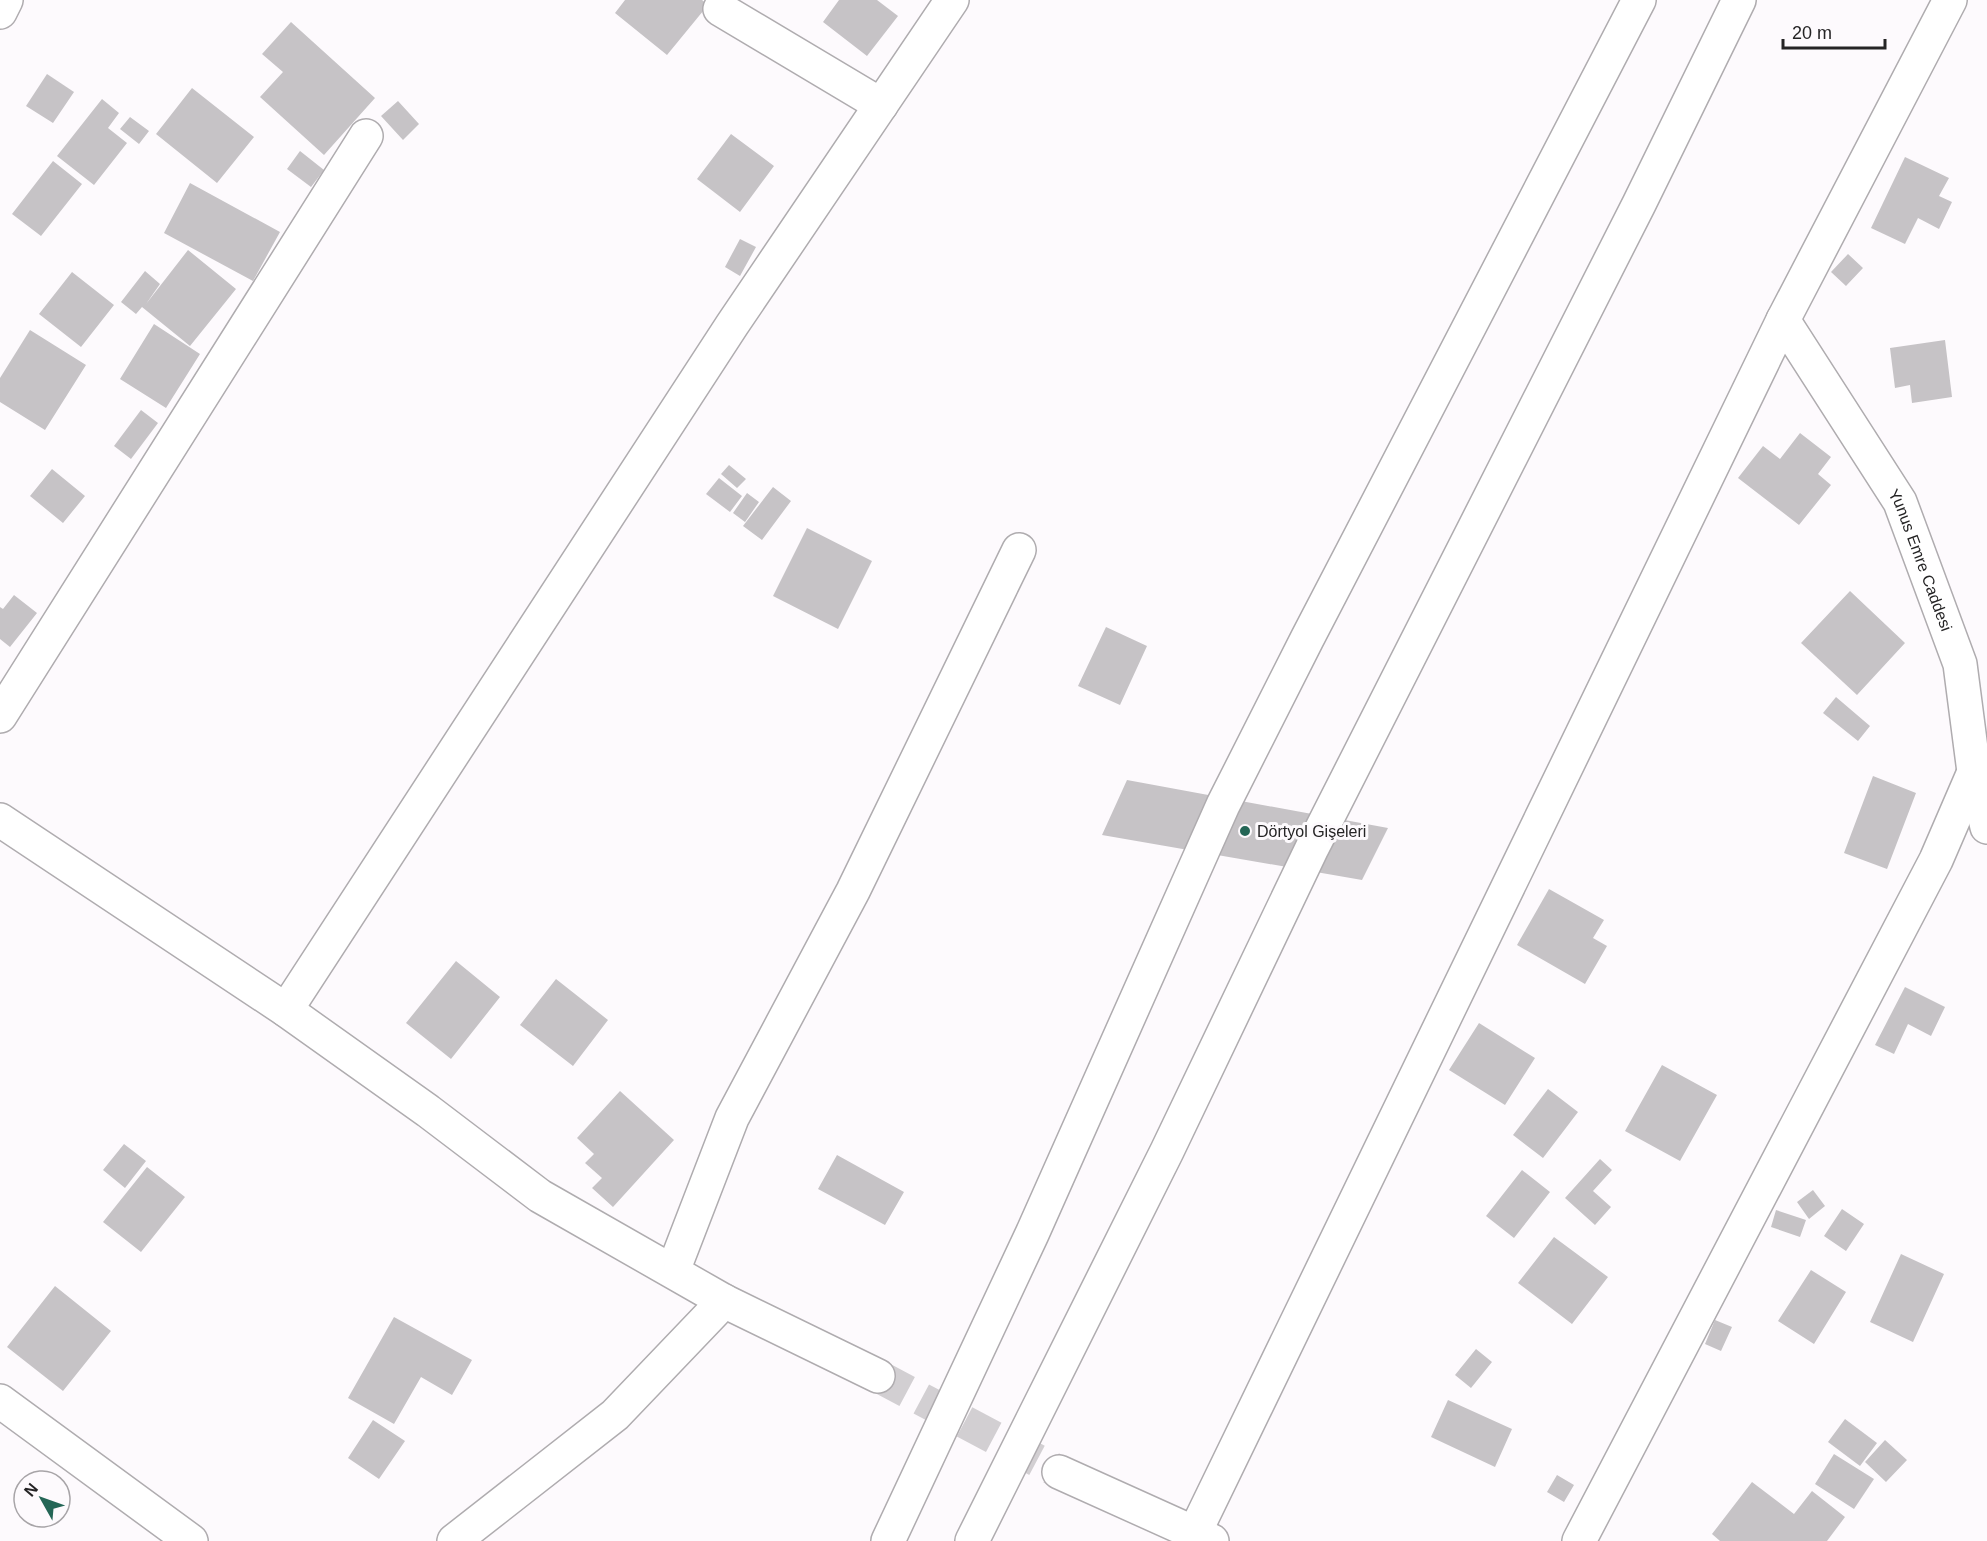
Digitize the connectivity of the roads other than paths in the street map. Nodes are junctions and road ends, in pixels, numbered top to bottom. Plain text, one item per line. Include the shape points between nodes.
1 (6, 0) edge
2 (952, 0) edge
3 (1640, 0) edge
4 (1739, 0) edge
5 (1745, 0) edge
6 (1950, 0) edge
7 (720, 9) dead end
8 (0, 12) edge
9 (881, 105) junction
10 (366, 136) dead end
11 (1639, 204) junction
12 (1783, 320) junction
13 (1019, 550) dead end
14 (0, 716) edge
15 (1974, 772) junction
16 (0, 820) edge
17 (1987, 827) edge
18 (286, 1010) junction
19 (673, 1271) junction
20 (724, 1301) junction
21 (878, 1376) tunnel mouth
22 (0, 1401) edge
23 (1059, 1472) tunnel mouth
24 (1203, 1537) edge
25 (191, 1541) edge
26 (454, 1541) edge
27 (888, 1541) edge
28 (972, 1541) edge
29 (1580, 1541) edge

1 - 8 main road
2 - 9 main road
3 - 27 main road via 1222,805 1032,1234
4 - 11 main road
5 - 11 main road
6 - 12 main road
7 - 9 main road
9 - 18 main road via 732,325
10 - 14 main road
11 - 28 main road via 1316,840 1167,1151
12 - 15 main road, Yunus Emre Caddesi via 1900,502 1960,664
12 - 24 main road
13 - 19 main road via 854,891 732,1118
15 - 17 main road, Yunus Emre Caddesi
15 - 29 main road via 1930,871
16 - 18 main road
18 - 19 main road via 540,1196
19 - 20 main road
20 - 21 main road
20 - 26 main road via 615,1415
22 - 25 main road
23 - 24 main road

